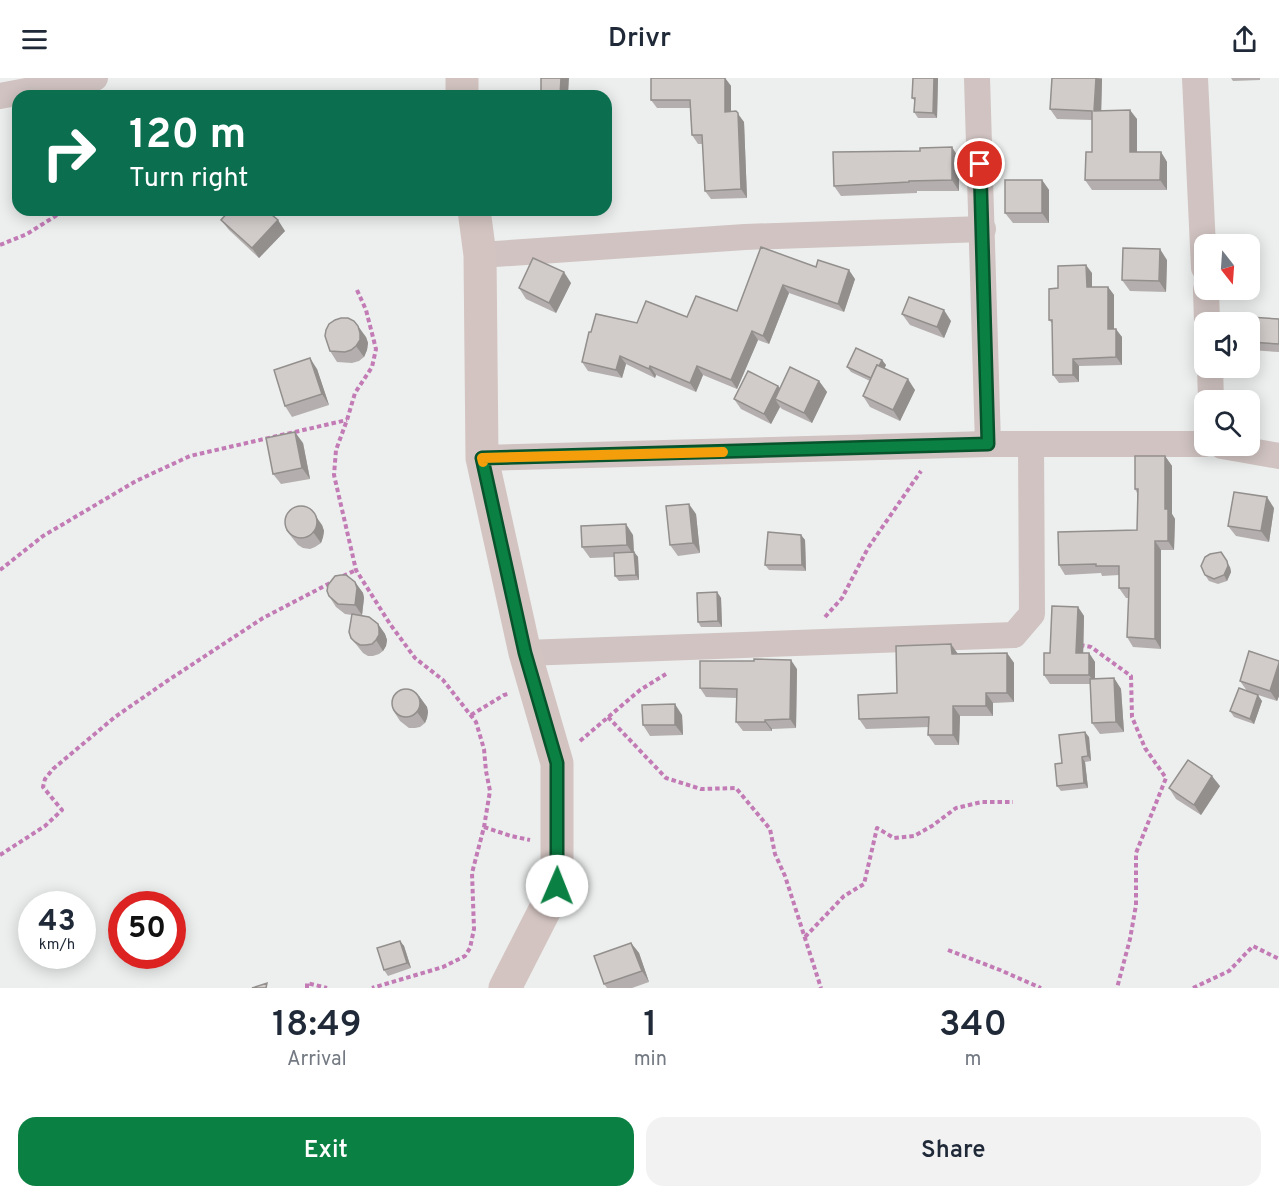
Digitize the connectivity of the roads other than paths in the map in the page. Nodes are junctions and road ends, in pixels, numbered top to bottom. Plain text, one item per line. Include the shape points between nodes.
1 (95, 78) edge
2 (977, 78) edge
3 (1195, 78) edge
4 (32, 90) edge
5 (475, 216) edge
6 (983, 229) junction
7 (1202, 234) edge
8 (480, 255) junction
9 (988, 444) junction
10 (1031, 444) junction
11 (1194, 444) edge
12 (1260, 453) edge
13 (1279, 456) edge
14 (482, 458) junction
15 (525, 653) junction
16 (504, 987) edge

1 - 4 street
2 - 6 street
3 - 7 street
5 - 8 main road
6 - 8 street via 745,237
6 - 9 street
8 - 14 main road
9 - 10 street
9 - 14 street
10 - 11 street
10 - 15 street via 1032,614 1014,634
12 - 13 street
14 - 15 main road
15 - 16 main road via 557,763 557,886

